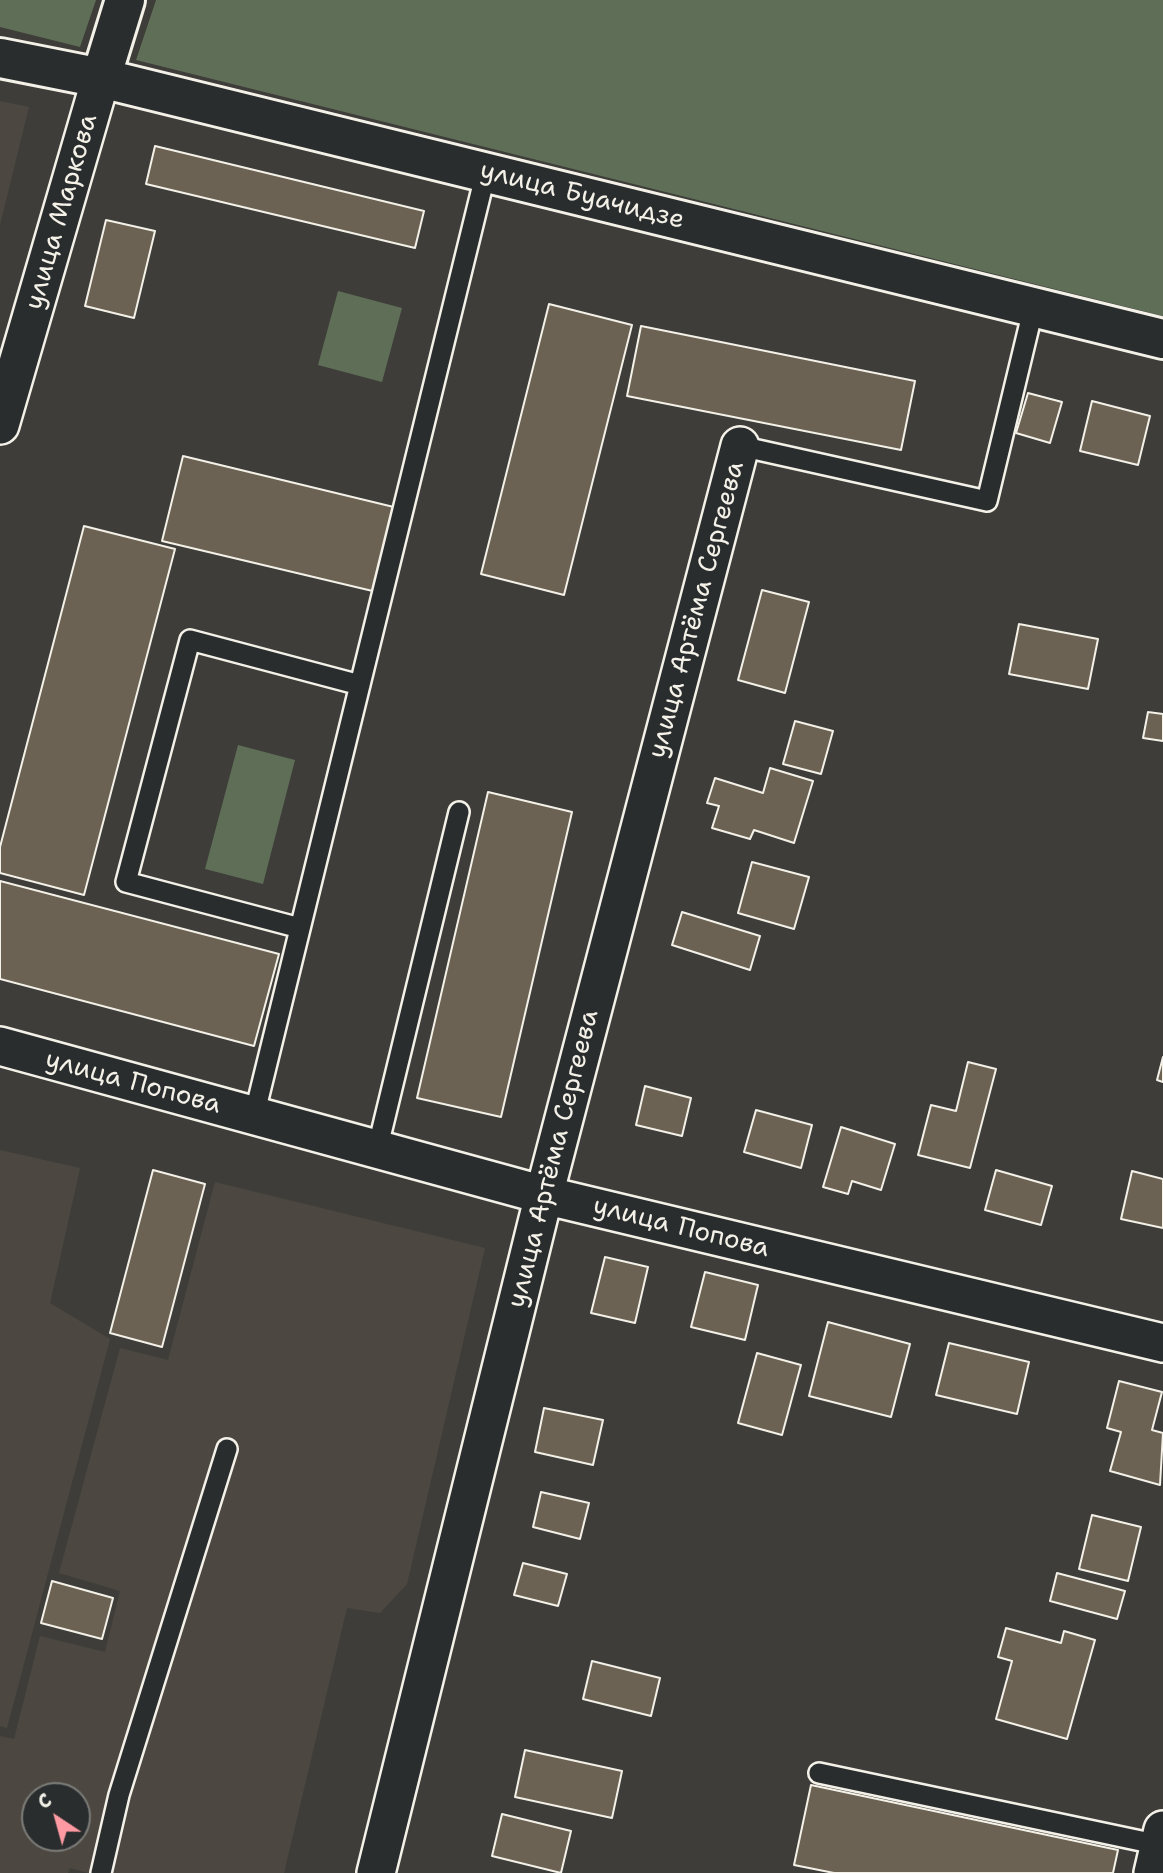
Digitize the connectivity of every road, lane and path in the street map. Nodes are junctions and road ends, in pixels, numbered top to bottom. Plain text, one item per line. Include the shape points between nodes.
1 (125, 0) edge
2 (0, 58) edge
3 (101, 78) junction
4 (486, 172) junction
5 (1034, 306) junction
6 (1163, 339) edge
7 (0, 425) edge
8 (740, 446) joint
9 (360, 685) junction
10 (459, 812) dead end
11 (300, 928) junction
12 (0, 1046) edge
13 (254, 1116) junction
14 (377, 1150) junction
15 (544, 1195) junction
16 (1163, 1343) edge
17 (227, 1449) dead end
18 (819, 1773) dead end
19 (1159, 1849) edge
20 (101, 1873) edge
21 (376, 1873) edge

1 - 3 main road, улица Маркова
2 - 3 main road, улица Буачидзе
3 - 4 main road, улица Буачидзе
3 - 7 street, улица Маркова
4 - 5 main road, улица Буачидзе
4 - 9 lane
5 - 6 main road, улица Буачидзе
5 - 8 lane via 987,501
8 - 15 street, улица Артёма Сергеева
9 - 11 lane
9 - 11 lane via 190,640 126,882
10 - 14 lane
11 - 13 lane
12 - 13 street, улица Попова
13 - 14 street, улица Попова
14 - 15 street, улица Попова
15 - 16 street, улица Попова
15 - 21 street, улица Артёма Сергеева
17 - 20 lane via 119,1795
18 - 19 lane

